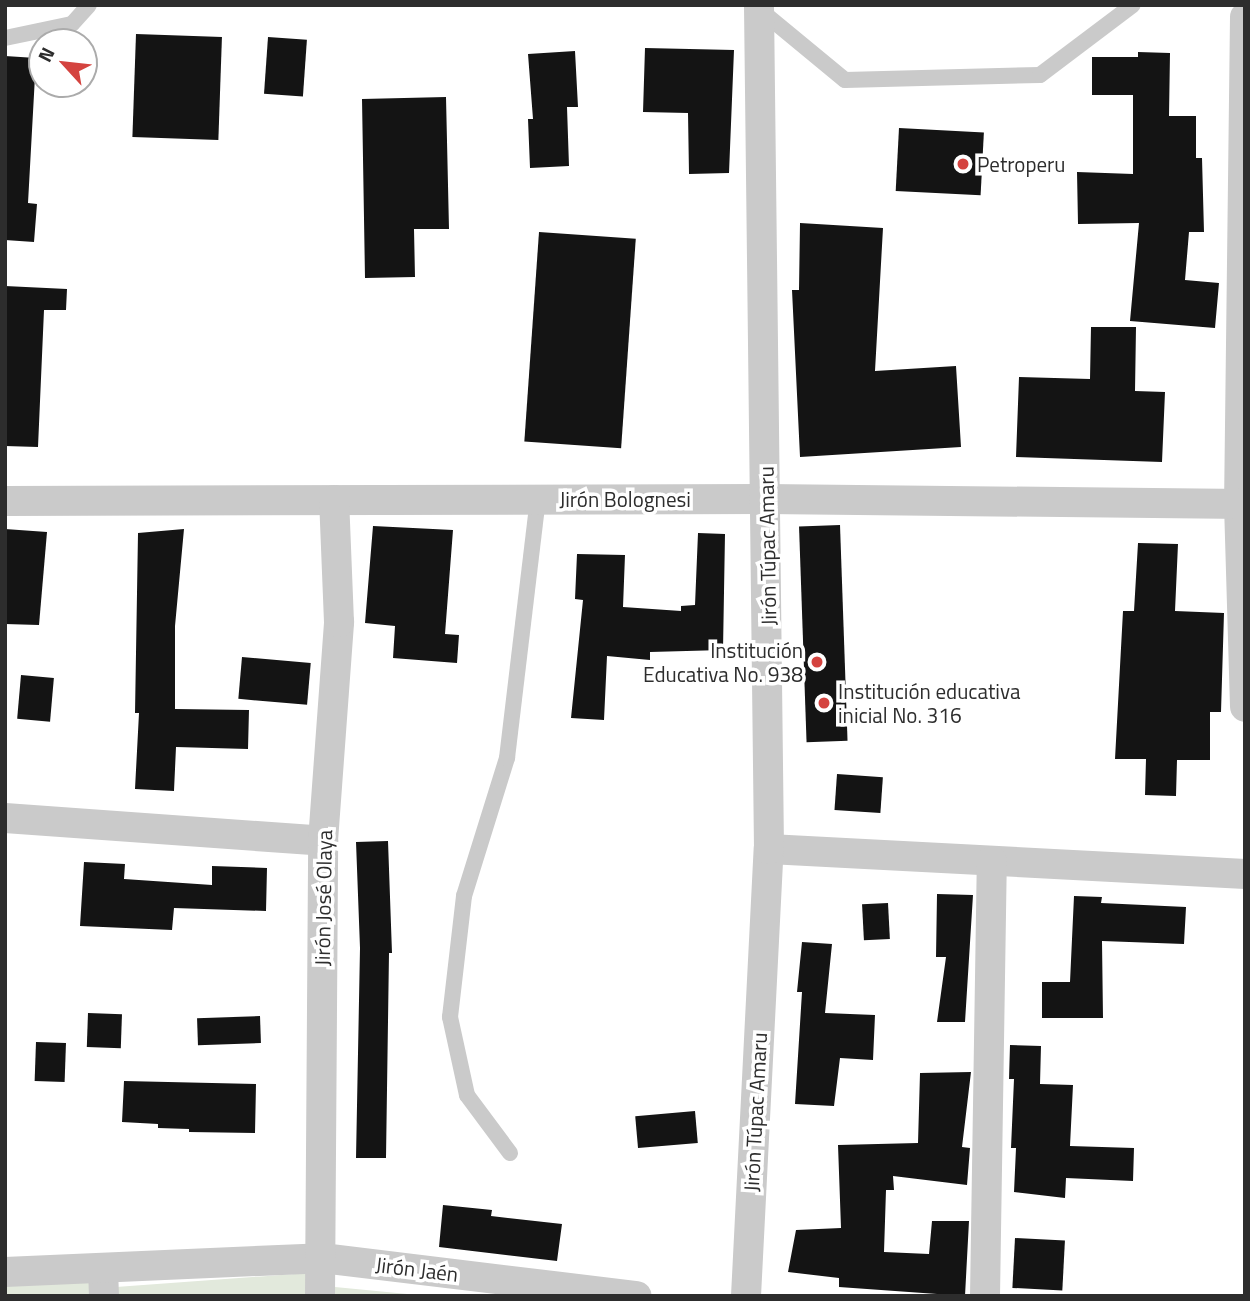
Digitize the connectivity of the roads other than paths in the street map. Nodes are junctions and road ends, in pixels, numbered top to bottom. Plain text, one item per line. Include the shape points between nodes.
1 (89, 5) edge
2 (1133, 5) edge
3 (760, 8) edge
4 (1245, 17) edge
5 (5, 38) edge
6 (538, 499) junction
7 (766, 499) junction
8 (334, 500) junction
9 (5, 501) edge
10 (1242, 504) edge
11 (1245, 707) edge
12 (5, 818) edge
13 (323, 841) junction
14 (769, 849) junction
15 (992, 861) junction
16 (1245, 874) edge
17 (509, 1153) dead end
18 (322, 1258) junction
19 (5, 1272) edge
20 (103, 1282) edge
21 (320, 1296) edge
22 (637, 1296) edge
23 (746, 1296) edge
24 (985, 1296) edge

1 - 5 lane via 72,24
2 - 3 lane via 1040,75 845,80
3 - 7 street, Jirón Túpac Amaru
4 - 10 street
6 - 7 street, Jirón Bolognesi
6 - 8 street, Jirón Bolognesi
6 - 17 lane via 507,758 464,896 450,1017 467,1095
7 - 10 street, Jirón Bolognesi
7 - 14 street, Jirón Túpac Amaru
8 - 9 street, Jirón Bolognesi
8 - 13 street, Jirón José Olaya via 339,622
10 - 11 street
12 - 13 street
13 - 18 street, Jirón José Olaya
14 - 15 street
14 - 23 street, Jirón Túpac Amaru
15 - 16 street
15 - 24 street
18 - 20 street, Jirón Jaén
18 - 21 street, Jirón José Olaya
18 - 22 street, Jirón Jaén
19 - 20 street, Jirón Jaén

